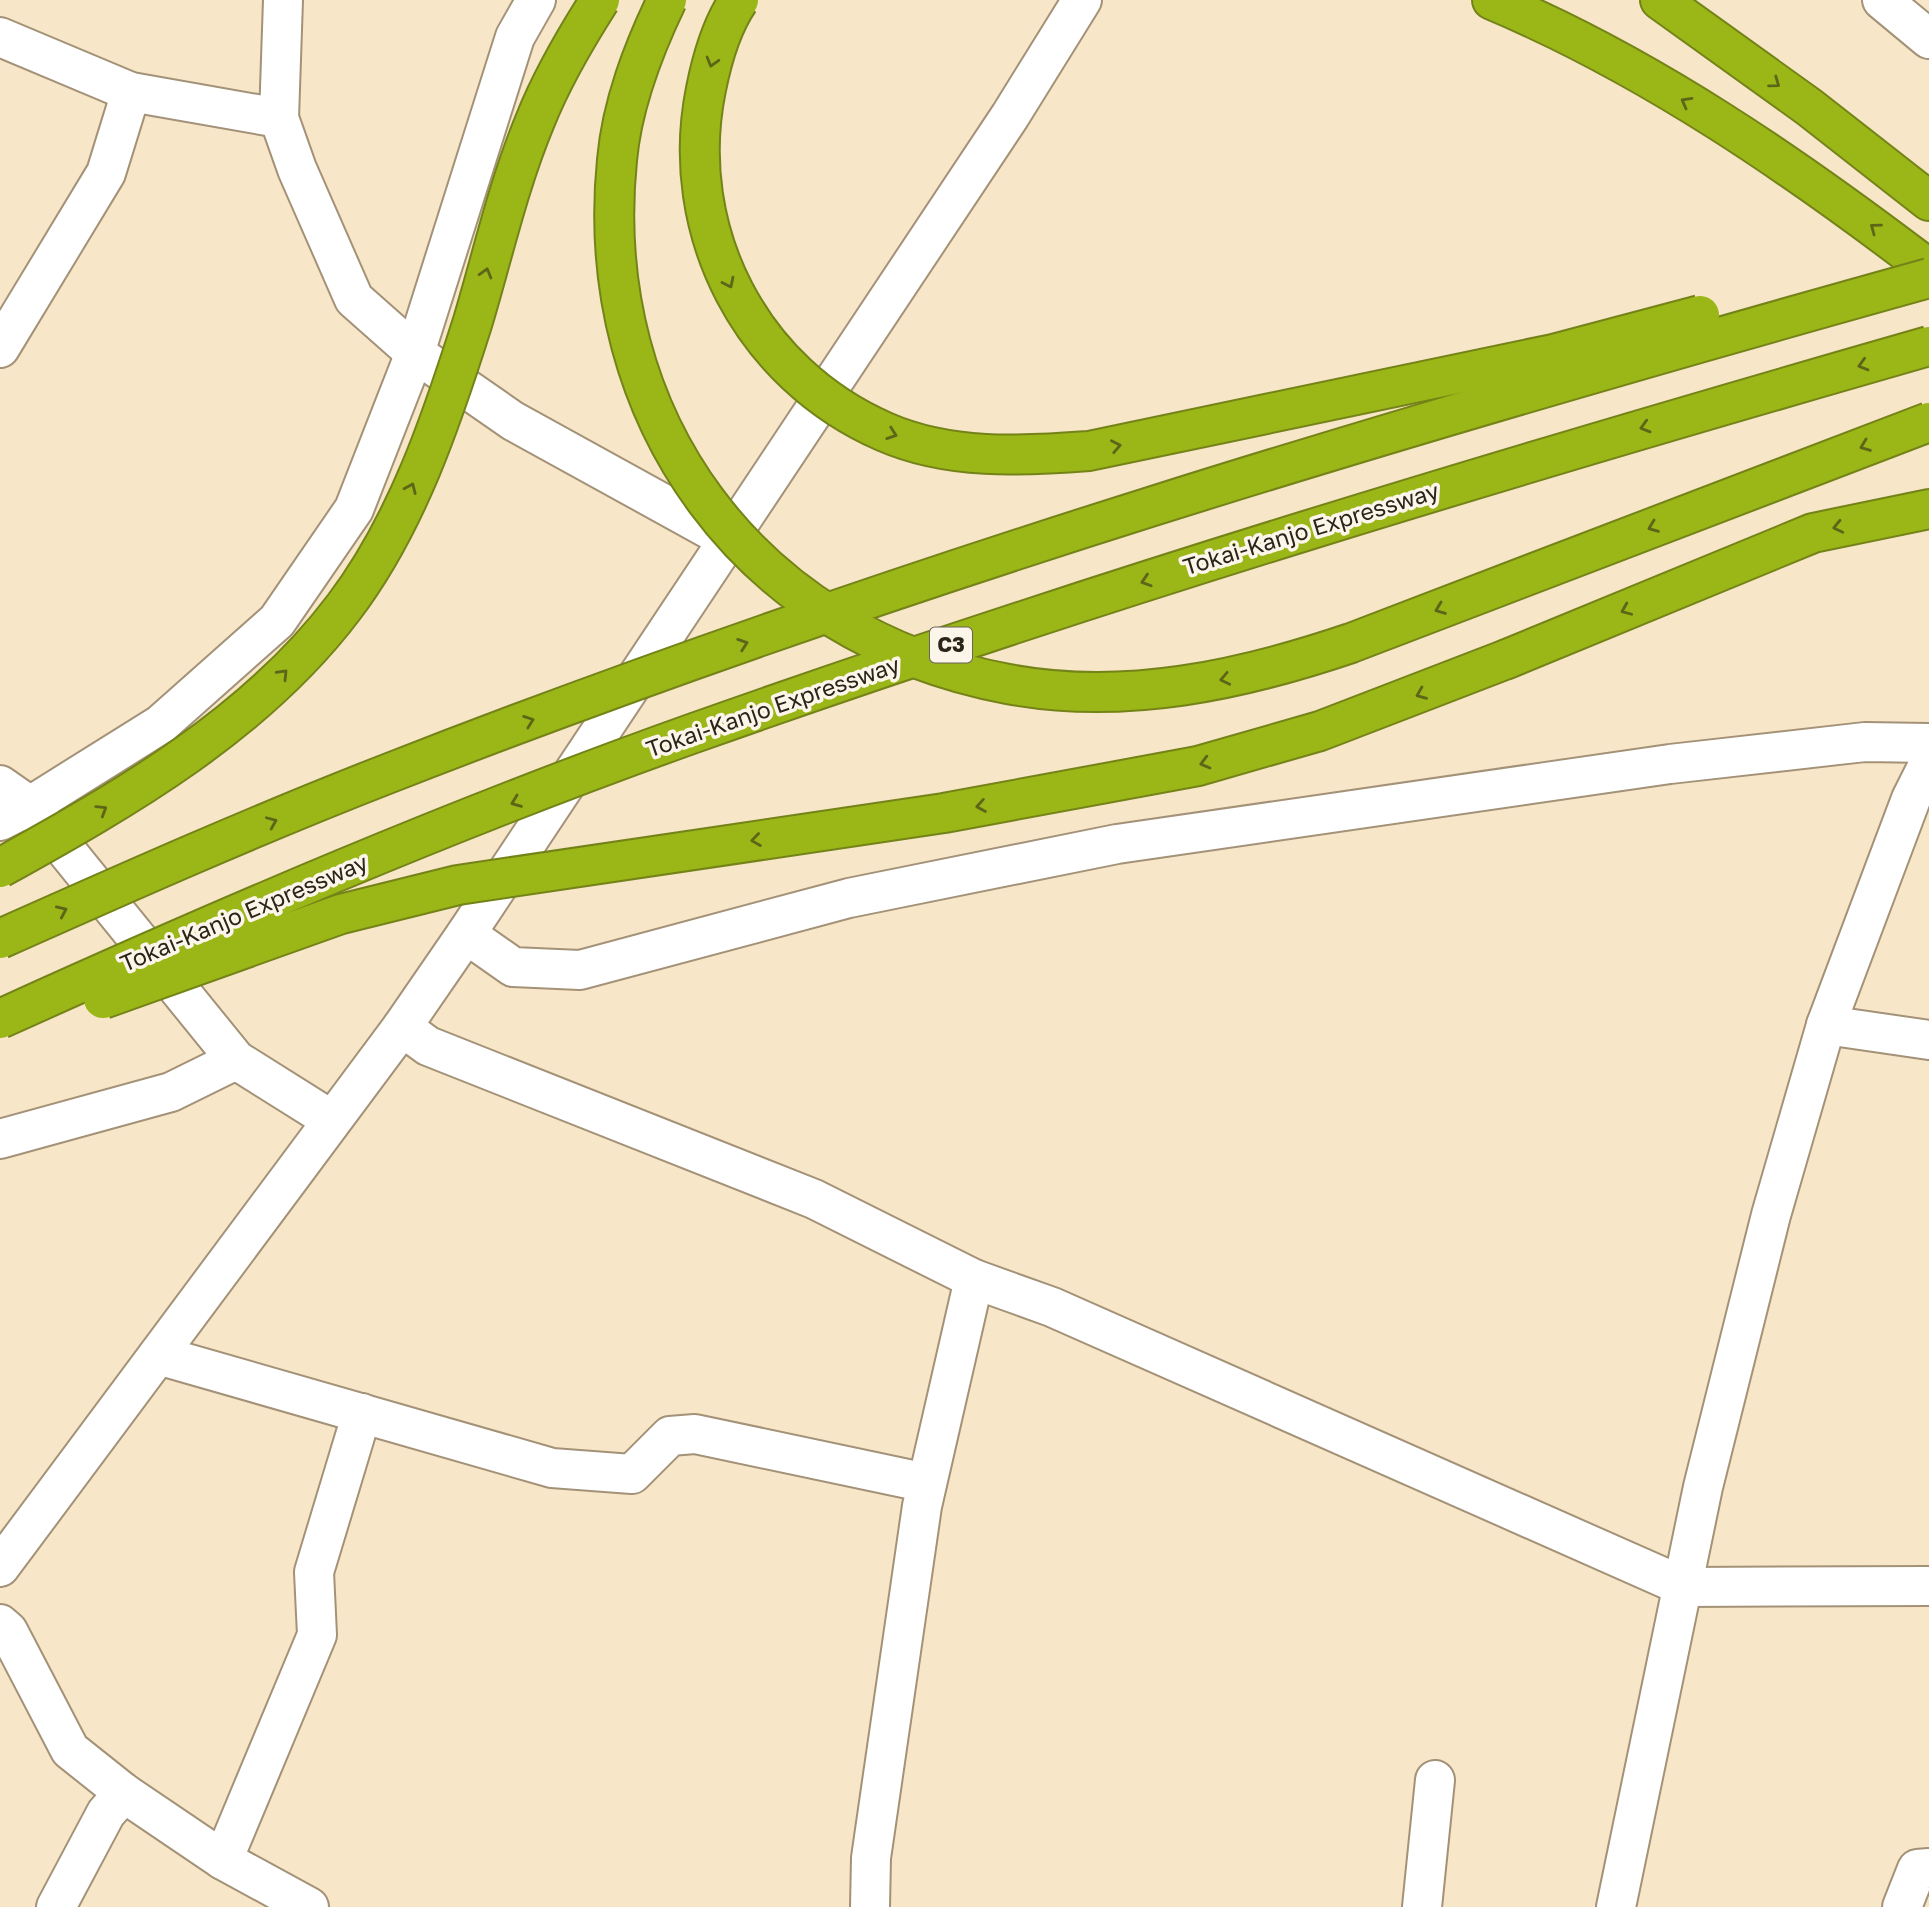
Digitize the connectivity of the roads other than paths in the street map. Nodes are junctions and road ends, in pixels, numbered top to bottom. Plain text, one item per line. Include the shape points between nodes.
1 (283, 0) edge
2 (536, 0) edge
3 (600, 0) edge
4 (667, 0) edge
5 (740, 0) edge
6 (1082, 0) edge
7 (1492, 0) edge
8 (1660, 0) edge
9 (1882, 0) edge
10 (0, 37) edge
11 (1929, 39) edge
12 (131, 92) junction
13 (279, 118) junction
14 (1929, 201) edge
15 (1929, 254) edge
16 (1929, 269) edge
17 (1929, 278) edge
18 (1929, 346) edge
19 (0, 348) edge
20 (415, 354) junction
21 (1929, 422) edge
22 (1929, 509) edge
23 (729, 540) junction
24 (1929, 743) edge
25 (1929, 763) edge
26 (10, 804) edge
27 (0, 868) edge
28 (466, 934) junction
29 (0, 939) edge
30 (0, 1019) edge
31 (1826, 1025) junction
32 (402, 1027) junction
33 (1929, 1040) edge
34 (0, 1043) edge
35 (236, 1060) junction
36 (330, 1119) junction
37 (0, 1139) edge
38 (974, 1279) junction
39 (158, 1355) junction
40 (362, 1413) junction
41 (927, 1483) junction
42 (0, 1567) edge
43 (1929, 1586) edge
44 (1685, 1587) junction
45 (0, 1624) edge
46 (1435, 1780) dead end
47 (124, 1793) junction
48 (223, 1860) junction
49 (1929, 1868) edge
50 (56, 1907) edge
51 (309, 1907) edge
52 (870, 1907) edge
53 (1422, 1907) edge
54 (1616, 1907) edge
55 (1902, 1907) edge

1 - 13 street
2 - 20 street via 514,37
27 -> 3 highway, bridge via 158,775 224,727 281,678 344,607 389,536 433,437 535,121 571,45
21 -> 4 highway, bridge via 1279,667 1212,682 1077,691 1010,685 947,669 830,616 774,573 699,493 667,443 643,388 626,335 617,276 617,157 629,99
5 -> 15 highway, bridge via 712,59 700,115 698,177 709,234 729,285 756,328 790,368 833,404 886,433 944,450 1013,456 1089,451 1168,436 1553,354
6 - 23 street
16 -> 7 highway via 1708,114 1541,21
8 -> 14 highway
9 - 11 street
10 - 12 street
12 - 13 street
12 - 19 street via 106,173
13 - 20 street via 354,299
29 -> 17 highway, bridge via 386,774 939,576 1601,370
18 -> 30 highway, Tokai-Kanjo Expressway / C3, bridge via 1310,528 689,735 419,839
20 - 23 street via 513,421
20 - 26 street via 354,509 277,621 161,724
22 -> 34 highway, bridge via 1813,533 1320,731 1198,766 944,813 458,885 341,914 99,1000
23 - 28 street
24 - 28 street via 1865,742 1670,764 1117,844 849,898 580,970 513,967
25 - 31 street via 1911,799
26 - 35 street
28 - 32 street
31 - 33 street
31 - 44 street via 1764,1241 1703,1487
32 - 36 street
32 - 38 street via 428,1046 814,1199
35 - 36 street
35 - 37 street via 171,1092
36 - 39 street
38 - 41 street
38 - 44 street via 1052,1307
39 - 40 street
39 - 42 street
40 - 41 street via 552,1468 632,1474 670,1436 695,1434
40 - 48 street via 314,1572 317,1635
41 - 52 street via 871,1858
43 - 44 street
44 - 54 street
45 - 47 street via 8,1631 70,1749
46 - 53 street
47 - 48 street
47 - 50 street via 106,1813
48 - 51 street
49 - 55 street via 1917,1869

